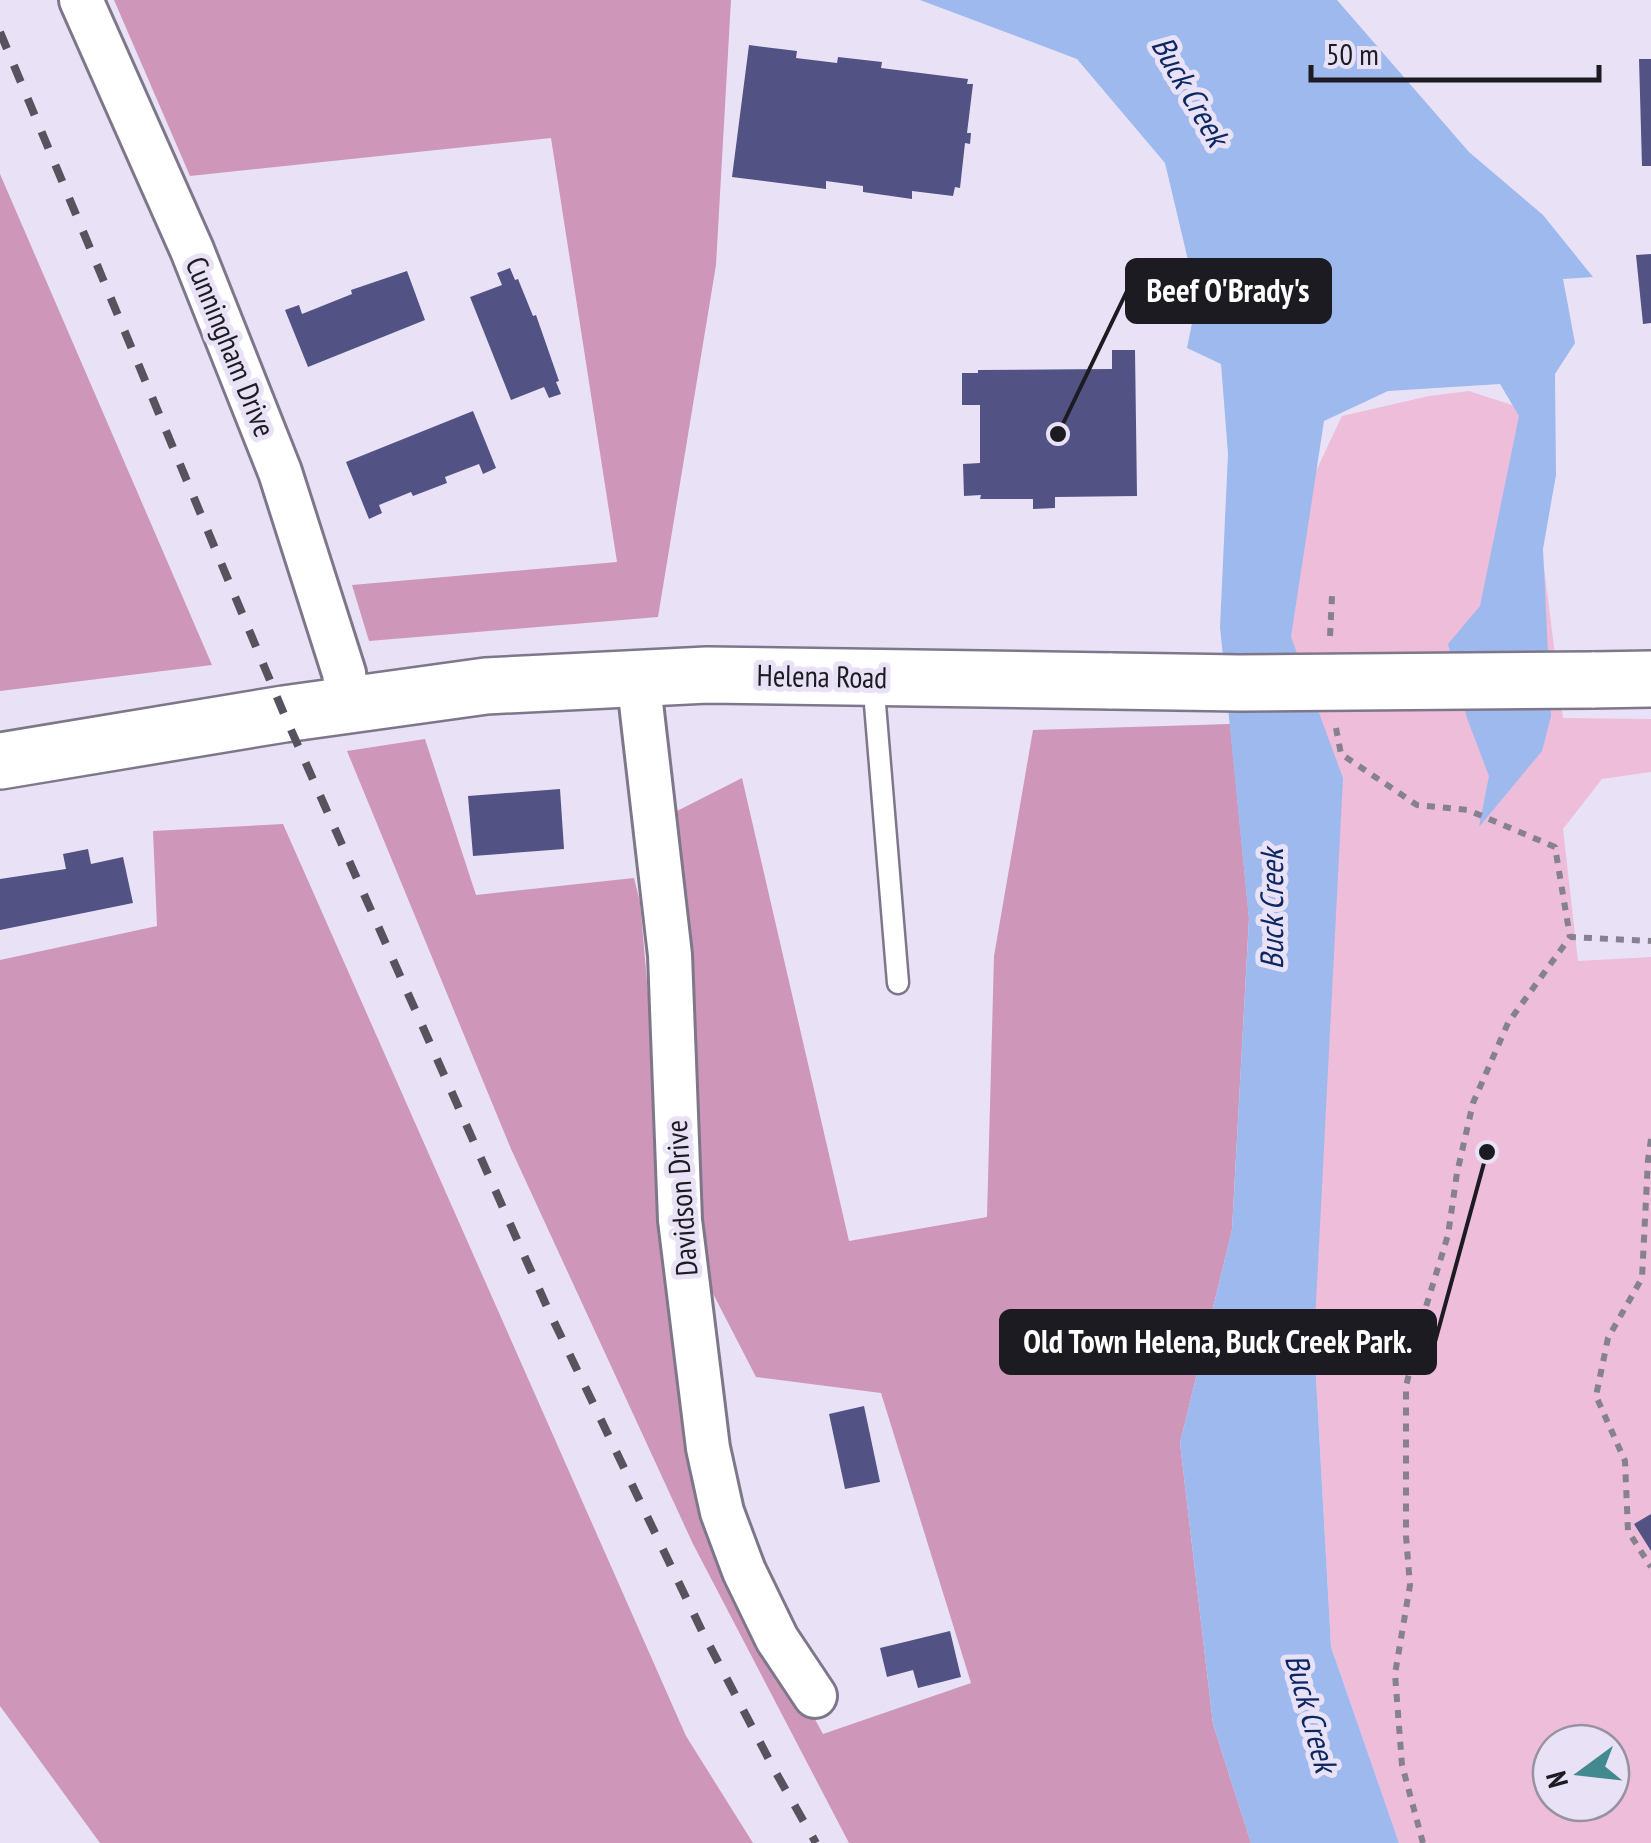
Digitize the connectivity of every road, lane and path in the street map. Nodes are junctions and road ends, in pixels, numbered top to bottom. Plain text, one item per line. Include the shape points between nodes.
1 (81, 0) edge
2 (638, 677) junction
3 (873, 678) junction
4 (1651, 679) edge
5 (348, 705) junction
6 (1341, 754) dead end
7 (0, 761) edge
8 (1570, 937) junction
9 (1651, 941) edge
10 (898, 983) dead end
11 (1651, 1139) edge
12 (1647, 1277) edge
13 (1651, 1566) edge
14 (814, 1696) dead end
15 (1423, 1843) edge

1 - 5 street, Cunningham Drive via 192,250 280,472 344,673
2 - 3 main road, Helena Road
2 - 5 main road, Helena Road via 486,686
2 - 14 street, Davidson Drive via 670,955 680,1220 708,1448 744,1571
3 - 4 main road, Helena Road, bridge
3 - 10 lane
5 - 7 main road, Helena Road
6 - 8 path via 1417,805 1468,810 1554,846
8 - 9 path
8 - 15 path via 1508,1023 1474,1103 1448,1235 1406,1386 1410,1585 1395,1674 1402,1766
11 - 12 path
12 - 13 path via 1608,1338 1596,1396 1625,1461 1628,1531

